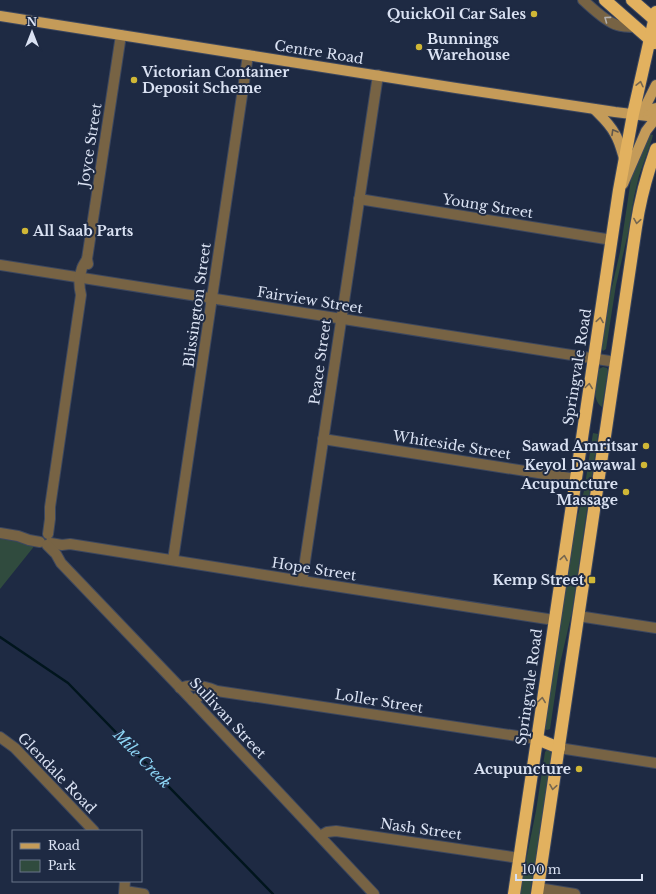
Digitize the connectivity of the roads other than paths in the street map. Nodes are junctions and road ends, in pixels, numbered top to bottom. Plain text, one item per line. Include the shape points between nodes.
1 (583, 0) edge
2 (605, 0) edge
3 (632, 0) edge
4 (0, 16) edge
5 (655, 17) edge
6 (636, 27) junction
7 (122, 35) junction
8 (653, 43) edge
9 (248, 55) junction
10 (378, 75) junction
11 (656, 85) edge
12 (656, 108) edge
13 (594, 109) junction
14 (633, 114) junction
15 (656, 117) edge
16 (656, 148) edge
17 (625, 162) junction
18 (619, 190) junction
19 (359, 199) junction
20 (612, 240) junction
21 (0, 265) edge
22 (84, 278) junction
23 (212, 298) junction
24 (341, 319) junction
25 (594, 359) junction
26 (616, 362) junction
27 (323, 439) junction
28 (576, 479) junction
29 (0, 533) edge
30 (45, 539) junction
31 (173, 560) junction
32 (302, 581) junction
33 (578, 616) junction
34 (554, 620) junction
35 (656, 628) edge
36 (180, 688) junction
37 (217, 690) junction
38 (193, 701) junction
39 (0, 737) edge
40 (537, 739) junction
41 (559, 748) junction
42 (656, 763) edge
43 (93, 830) edge
44 (320, 836) junction
45 (519, 858) junction
46 (125, 889) edge
47 (537, 891) edge
48 (144, 894) edge
49 (374, 894) edge
50 (514, 894) edge
51 (574, 894) edge

6 -> 1 street via 614,24
2 - 6 highway
3 - 5 highway
4 - 7 main road, Centre Road
5 - 8 highway, Springvale Road
6 - 8 highway
7 - 9 main road, Centre Road
7 - 22 street, Joyce Street via 87,259 82,267
14 -> 8 highway, Springvale Road
9 - 10 main road, Centre Road
9 - 23 street, Blissington Street
10 - 13 main road, Centre Road
10 - 19 street, Peace Street
11 - 14 main road via 646,105
12 - 14 main road, Centre Road
13 - 14 main road, Centre Road
17 -> 13 main road via 614,132
14 - 15 main road, Centre Road
14 - 17 highway, Springvale Road
15 - 18 main road via 646,131
16 -> 26 highway via 640,202
17 - 18 highway, Springvale Road
18 - 20 highway, Springvale Road
19 - 20 street, Young Street
19 - 24 street, Peace Street
25 -> 20 highway, Springvale Road
21 - 22 street, Fairview Street
22 - 23 street, Fairview Street
22 - 30 street, Joyce Street via 79,288 81,295 50,507 45,519
23 - 24 street, Fairview Street
23 - 31 street, Blissington Street
24 - 25 street, Fairview Street
24 - 27 street, Peace Street
25 - 26 street, Fairview Street
28 -> 25 highway, Springvale Road
26 - 33 highway
27 - 28 street, Whiteside Street
27 - 32 street, Peace Street
34 -> 28 highway, Springvale Road
29 - 30 street, Hope Street via 28,540
30 - 31 street, Hope Street
30 - 36 street, Sullivan Street via 61,563
31 - 32 street, Hope Street
32 - 34 street, Hope Street
33 - 35 street
33 - 41 highway
40 -> 34 highway, Springvale Road
36 - 37 street, Loller Street via 193,685
36 - 38 street, Sullivan Street
37 - 38 street, Loller Street via 208,691
37 - 40 street, Loller Street
38 - 44 street, Sullivan Street
39 - 43 street, Glendale Road via 15,748
40 - 41 highway
40 - 45 highway, Springvale Road
41 - 42 street
41 -> 47 highway
44 - 45 street, Nash Street via 336,831
44 - 49 street, Sullivan Street
45 - 50 highway, Springvale Road
46 - 48 street
47 - 51 street

